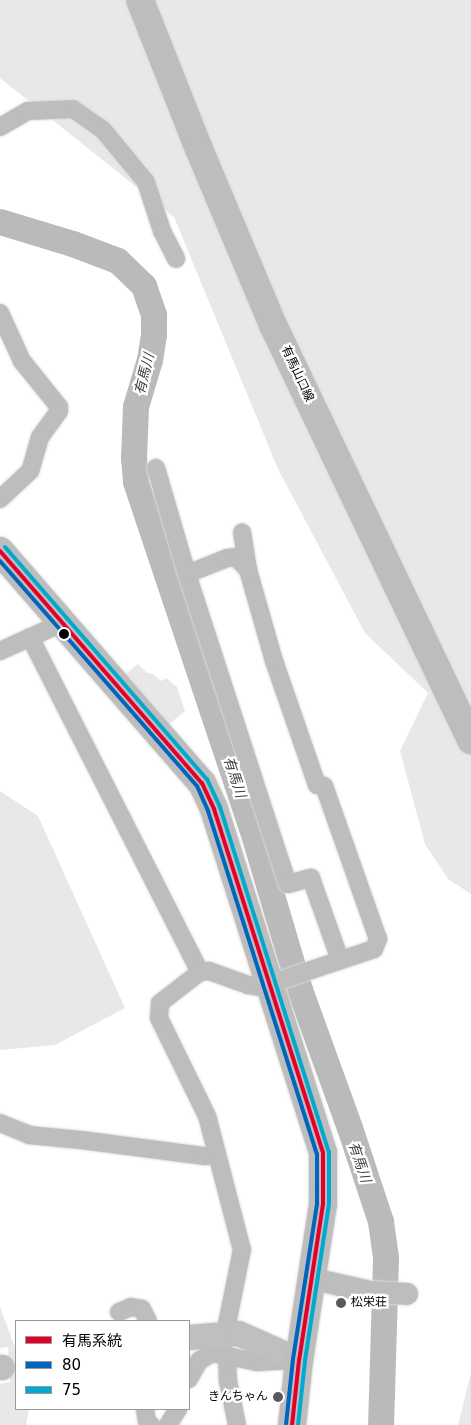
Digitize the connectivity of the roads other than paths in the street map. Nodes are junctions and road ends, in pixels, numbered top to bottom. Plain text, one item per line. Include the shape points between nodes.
1 (140, 0) edge
2 (0, 127) edge
3 (176, 259) dead end
4 (0, 313) edge
5 (156, 468) dead end
6 (0, 499) edge
7 (242, 532) dead end
8 (0, 551) edge
9 (248, 570) junction
10 (187, 574) junction
11 (62, 623) junction
12 (30, 638) junction
13 (0, 652) edge
14 (471, 740) edge
15 (340, 960) junction
16 (200, 972) junction
17 (276, 982) junction
18 (0, 1123) edge
19 (216, 1154) junction
20 (313, 1279) junction
21 (409, 1295) dead end
22 (119, 1312) dead end
23 (148, 1320) edge
24 (190, 1337) edge
25 (226, 1344) junction
26 (299, 1360) junction
27 (190, 1377) edge
28 (145, 1410) edge
29 (177, 1410) edge
30 (151, 1425) edge
31 (168, 1425) edge
32 (237, 1425) edge
33 (292, 1425) edge

1 - 14 main road, 有馬山口線 via 274,327
2 - 3 street via 28,111 73,109 103,130 146,182 162,231
4 - 6 street via 22,361 59,407 40,437 30,471
5 - 10 street
7 - 9 street
8 - 11 main road
9 - 10 street via 236,557
9 - 15 street via 274,660 317,785 324,786 378,939 374,949
10 - 15 street via 288,884 311,878
11 - 12 street
11 - 17 main road via 202,783 210,797
12 - 13 street
12 - 16 street
15 - 17 street
16 - 17 street via 209,971 260,987
16 - 19 street via 160,1003 158,1018 207,1116
17 - 20 main road via 323,1153 323,1204
18 - 19 street via 29,1135 205,1156
19 - 25 street via 242,1250
20 - 21 street via 371,1292
20 - 26 main road
22 - 23 street via 131,1307 142,1309
24 - 25 main road
25 - 26 main road via 238,1334
25 - 27 street via 206,1356
25 - 32 street via 228,1381
26 - 33 main road
28 - 30 street via 147,1422
29 - 31 street

